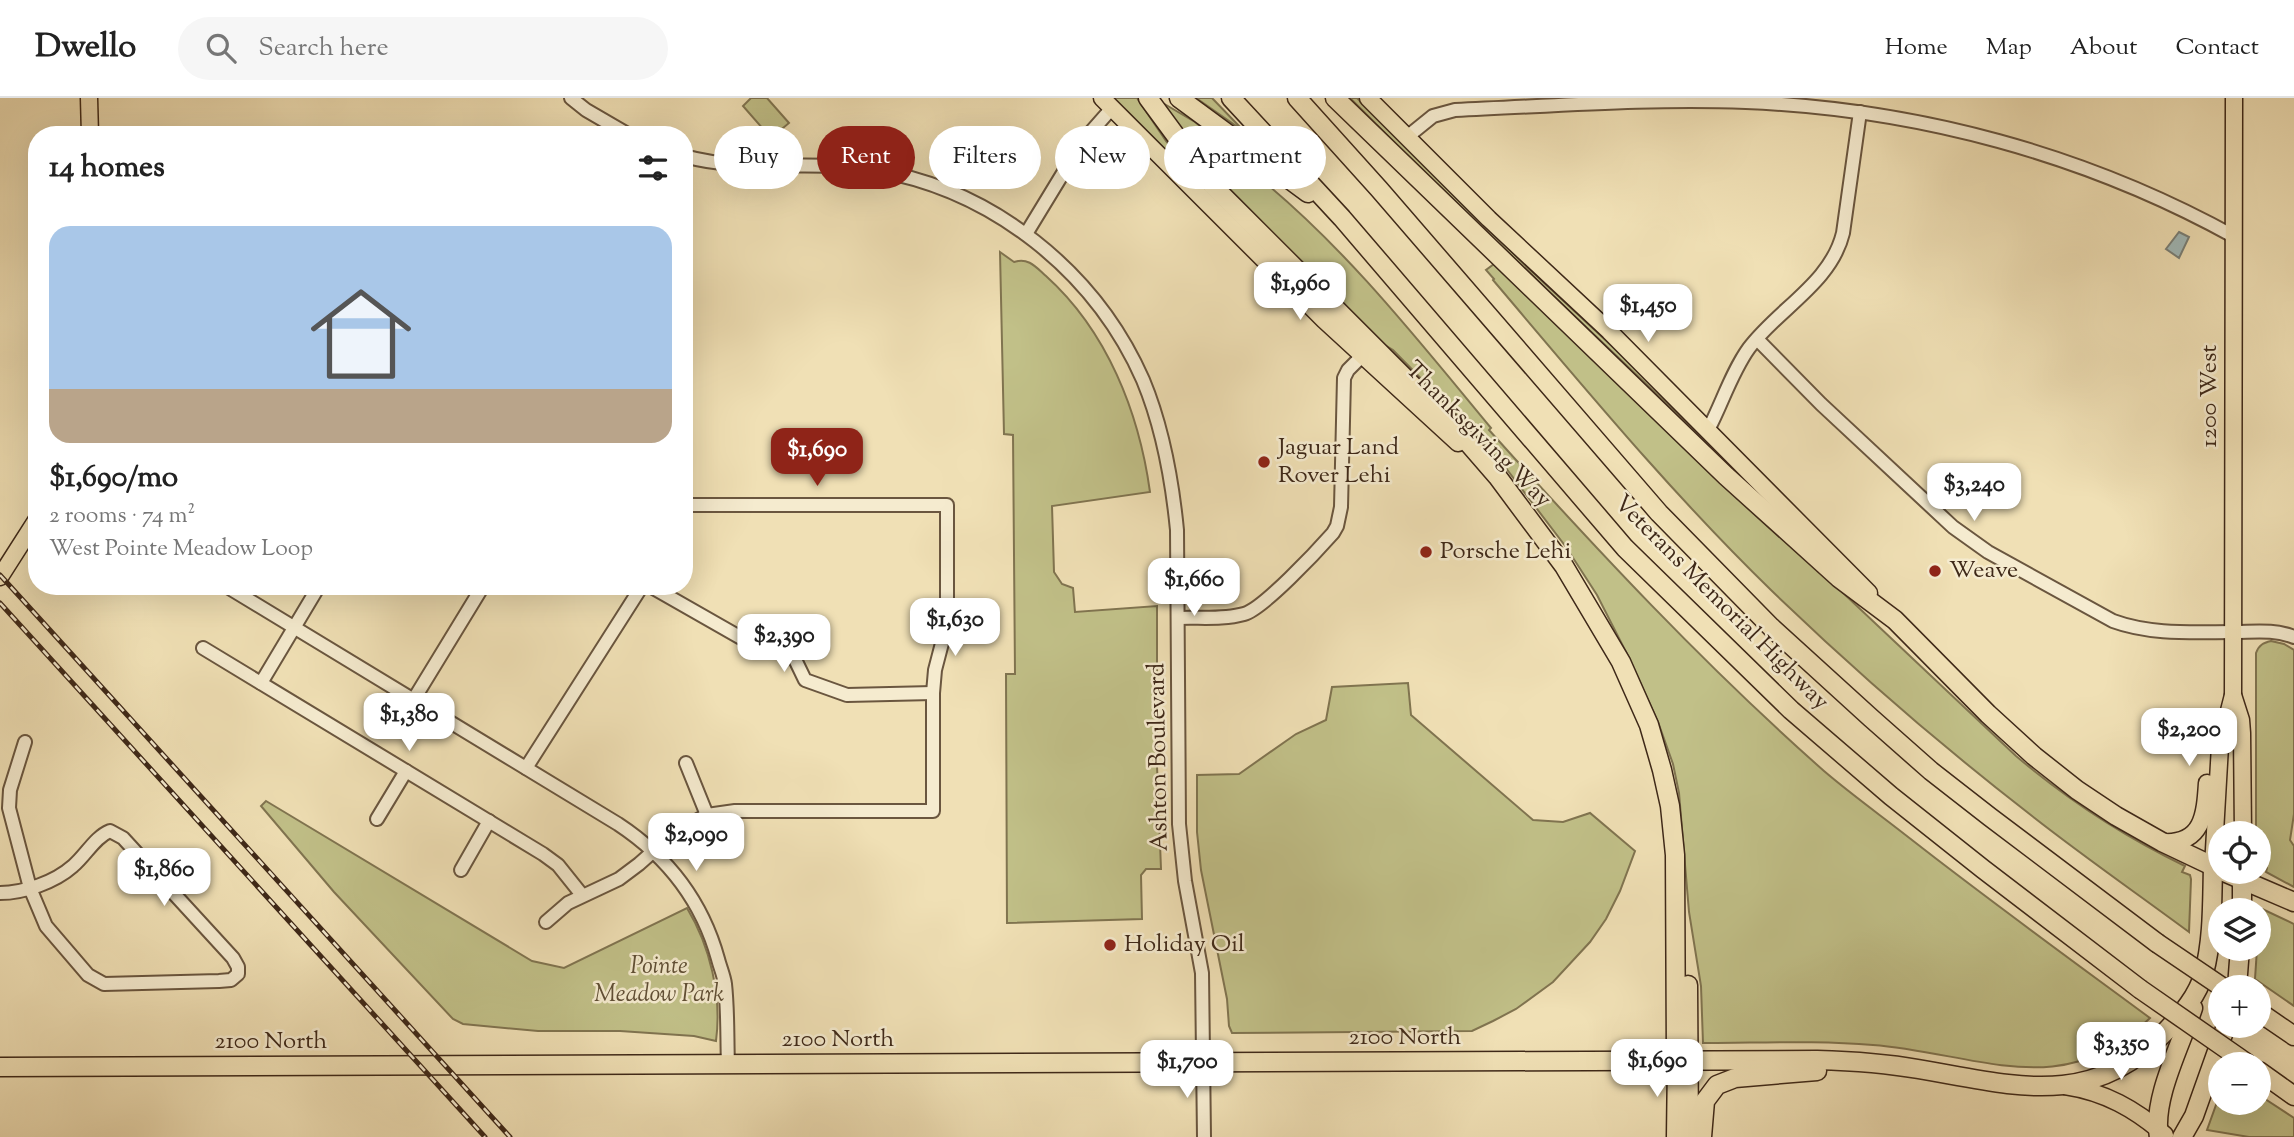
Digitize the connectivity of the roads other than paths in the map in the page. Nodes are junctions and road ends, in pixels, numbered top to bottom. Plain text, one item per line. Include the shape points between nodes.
1 (89, 98) edge
2 (571, 98) edge
3 (1148, 98) edge
4 (1179, 98) edge
5 (1231, 98) edge
6 (1297, 98) edge
7 (1335, 98) edge
8 (1368, 98) edge
9 (2234, 98) edge
10 (1107, 103) edge
11 (1860, 112) junction
12 (90, 126) edge
13 (613, 126) edge
14 (1407, 137) junction
15 (693, 158) edge
16 (1342, 218) junction
17 (1026, 233) junction
18 (2235, 237) junction
19 (1757, 339) junction
20 (1362, 356) junction
21 (1708, 430) junction
22 (1519, 504) junction
23 (693, 507) edge
24 (28, 533) edge
25 (0, 578) edge
26 (241, 595) edge
27 (314, 595) edge
28 (478, 595) edge
29 (636, 595) edge
30 (666, 595) edge
31 (1178, 618) junction
32 (1895, 620) junction
33 (294, 627) junction
34 (2234, 632) junction
35 (2294, 637) edge
36 (203, 648) dead end
37 (261, 683) junction
38 (933, 693) junction
39 (2233, 695) junction
40 (414, 699) junction
41 (2226, 720) junction
42 (25, 742) dead end
43 (686, 763) dead end
44 (526, 768) junction
45 (407, 771) junction
46 (707, 815) junction
47 (377, 819) dead end
48 (489, 821) junction
49 (2219, 821) edge
50 (2243, 821) edge
51 (2162, 842) junction
52 (653, 850) junction
53 (2208, 865) edge
54 (461, 870) dead end
55 (2217, 884) edge
56 (2259, 884) edge
57 (30, 888) junction
58 (0, 892) edge
59 (582, 895) junction
60 (2294, 902) edge
61 (546, 922) dead end
62 (2208, 978) edge
63 (2200, 985) junction
64 (2271, 1020) edge
65 (2294, 1036) edge
66 (2221, 1038) edge
67 (2231, 1052) edge
68 (1682, 1061) junction
69 (1203, 1063) junction
70 (728, 1065) junction
71 (0, 1067) edge
72 (2271, 1080) edge
73 (1995, 1084) junction
74 (2064, 1086) junction
75 (2294, 1096) edge
76 (2194, 1116) junction
77 (2161, 1134) edge
78 (1204, 1137) edge
79 (1675, 1137) edge
80 (1689, 1137) edge
81 (1702, 1137) edge
82 (2182, 1137) edge
83 (2195, 1137) edge

1 - 12 main road
2 - 13 street
3 - 22 highway via 1212,185 1458,431
4 - 16 highway
5 - 16 highway, Veterans Memorial Highway
6 - 62 highway, Veterans Memorial Highway, bridge via 1659,513 1771,627 1931,771
7 - 32 highway via 1726,476 1839,578
8 - 14 main road
9 - 18 main road, 1200 West
10 - 17 street
10 - 20 main road, Thanksgiving Way
11 - 14 street via 1707,101 1455,110 1433,116
11 - 18 street via 1969,132 2046,155 2140,191
11 - 19 street via 1838,249 1824,271
14 - 21 main road
15 - 17 street, Ashton Boulevard via 729,165 852,167 900,175 972,201
16 - 67 highway, Veterans Memorial Highway, bridge via 1625,548 1782,701 1962,853
17 - 31 street, Ashton Boulevard via 1092,298 1143,381 1160,430 1173,492
18 - 34 main road, 1200 West
19 - 21 street via 1741,361
19 - 34 street via 1952,527 1988,552 2123,625 2153,631
20 - 22 main road, Thanksgiving Way
20 - 31 street via 1344,378 1338,526 1249,613
21 - 32 main road
22 - 68 highway, Thanksgiving Way via 1601,627 1649,725 1670,806 1676,910 1688,969
23 - 38 street via 947,505 947,624
24 - 25 main road
26 - 33 street
27 - 33 street
28 - 40 street
29 - 44 street
30 - 38 street via 764,652 791,651 805,680 847,695
31 - 69 street, Ashton Boulevard via 1180,844 1201,968
32 - 51 highway via 2034,756 2096,803
33 - 37 street
33 - 40 street
34 - 35 street via 2272,631
34 - 39 main road, 1200 West
36 - 37 street
37 - 45 street
38 - 46 street via 933,811 735,810
39 - 41 main road, 1200 West
39 - 50 main road, 1200 West via 2241,720
40 - 44 street
41 - 49 main road, 1200 West via 2220,746
41 - 51 main road via 2217,727 2209,745 2203,821 2185,838
42 - 57 street via 9,808
43 - 46 street
44 - 52 street
45 - 47 street
45 - 48 street
46 - 52 street
48 - 54 street
48 - 59 street via 558,865
51 - 53 highway
52 - 59 street via 619,879
52 - 70 street via 677,874 714,943 725,982
55 - 63 highway, 2100 North
56 - 60 highway
57 - 57 street via 46,926 88,975 104,984 219,981 238,974 233,958 123,838 110,831 72,868
57 - 58 street
59 - 61 street
63 - 74 highway, 2100 North via 2169,1027 2136,1058 2093,1080
63 - 77 highway via 2160,1102
64 - 65 highway
66 - 76 highway
68 - 69 highway, 2100 North
68 - 73 highway, 2100 North via 1864,1062
68 - 79 main road
68 - 80 highway, Thanksgiving Way
69 - 70 highway, 2100 North
69 - 78 street, Ashton Boulevard
70 - 71 highway, 2100 North
72 - 75 highway
73 - 74 highway, 2100 North
73 - 81 highway via 1858,1070 1735,1078 1708,1094
74 - 77 main road via 2111,1098 2134,1110
76 - 82 highway
76 - 83 highway

